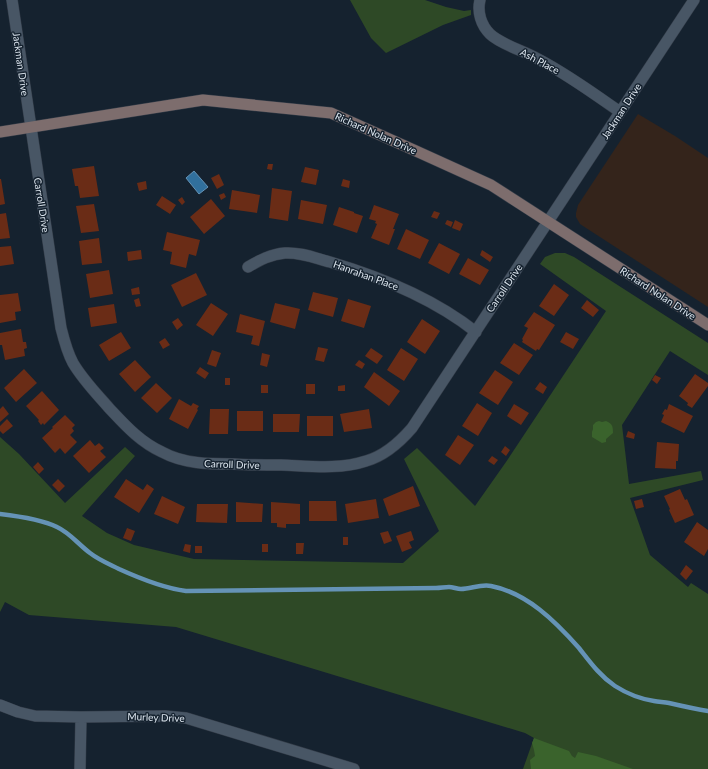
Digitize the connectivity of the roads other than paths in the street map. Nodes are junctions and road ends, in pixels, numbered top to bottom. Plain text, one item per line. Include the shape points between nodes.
1 (12, 0) edge
2 (480, 0) edge
3 (694, 0) edge
4 (620, 112) junction
5 (31, 127) junction
6 (0, 132) edge
7 (548, 222) junction
8 (248, 267) dead end
9 (708, 325) edge
10 (476, 332) junction
11 (0, 705) edge
12 (81, 717) junction
13 (80, 769) edge
14 (354, 769) edge

1 - 5 street, Jackman Drive
2 - 4 street, Ash Place via 480,18 495,39 538,58
3 - 4 street, Jackman Drive
4 - 7 street, Jackman Drive
5 - 6 main road, Richard Nolan Drive
5 - 7 main road, Richard Nolan Drive via 203,100 331,113 491,186
5 - 10 street, Carroll Drive via 61,328 67,350 78,371 92,389 130,430 163,453 206,464 336,466 368,461 393,447 412,428
7 - 9 main road, Richard Nolan Drive
7 - 10 street, Carroll Drive
8 - 10 street, Hanrahan Place via 274,254 296,254 321,260 402,288 444,310
11 - 12 street, Murley Drive via 31,715
12 - 13 street
12 - 14 street, Murley Drive via 186,718

